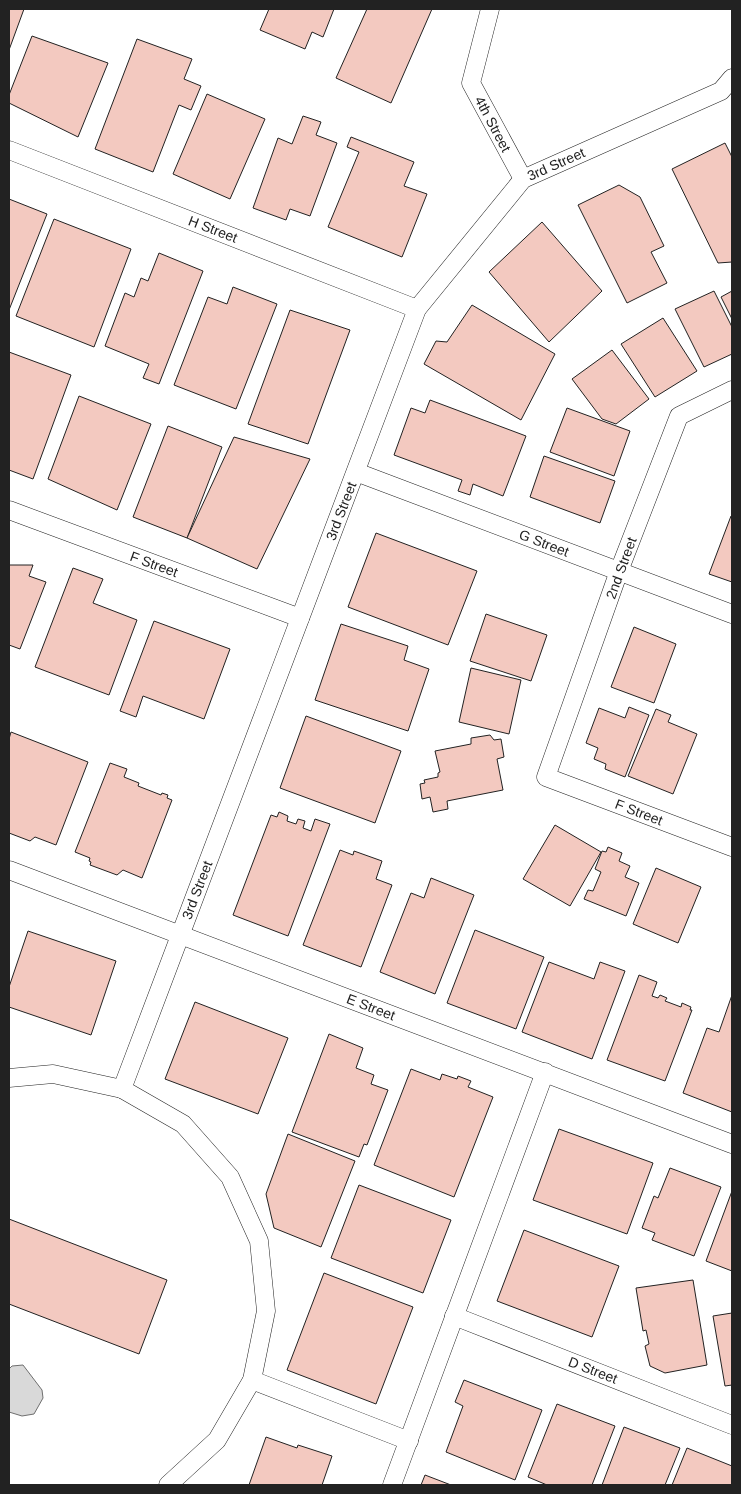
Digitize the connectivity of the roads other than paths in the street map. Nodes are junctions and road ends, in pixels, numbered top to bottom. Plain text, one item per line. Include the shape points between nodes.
1 (490, 9) edge
2 (732, 78) edge
3 (9, 150) edge
4 (523, 179) junction
5 (417, 309) junction
6 (732, 390) edge
7 (356, 472) junction
8 (9, 510) edge
9 (619, 571) junction
10 (732, 614) edge
11 (300, 618) junction
12 (546, 777) joint
13 (732, 847) edge
14 (9, 870) edge
15 (180, 935) junction
16 (544, 1072) junction
17 (9, 1078) edge
18 (122, 1089) junction
19 (732, 1144) edge
20 (454, 1316) junction
21 (252, 1380) junction
22 (732, 1425) edge
23 (409, 1441) junction
24 (168, 1485) edge
25 (392, 1485) edge

1 - 4 lane, 4th Street via 471,83
2 - 4 lane, 3rd Street via 721,91
3 - 5 lane, H Street
4 - 5 lane, 3rd Street
5 - 7 lane, 3rd Street
6 - 9 lane, 2nd Street via 679,416
7 - 9 lane, G Street
7 - 11 lane, 3rd Street
8 - 11 lane, F Street
9 - 10 lane, G Street
9 - 12 lane, 2nd Street
11 - 15 lane, 3rd Street
12 - 13 lane, F Street
14 - 15 lane, E Street
15 - 16 lane, E Street
15 - 18 lane, 3rd Street
16 - 19 lane, E Street
16 - 20 lane
17 - 18 lane via 52,1074
18 - 21 lane via 189,1130 230,1177 259,1241 266,1311
20 - 22 lane, D Street
20 - 23 lane
21 - 23 lane
21 - 24 lane via 217,1440
23 - 25 lane

